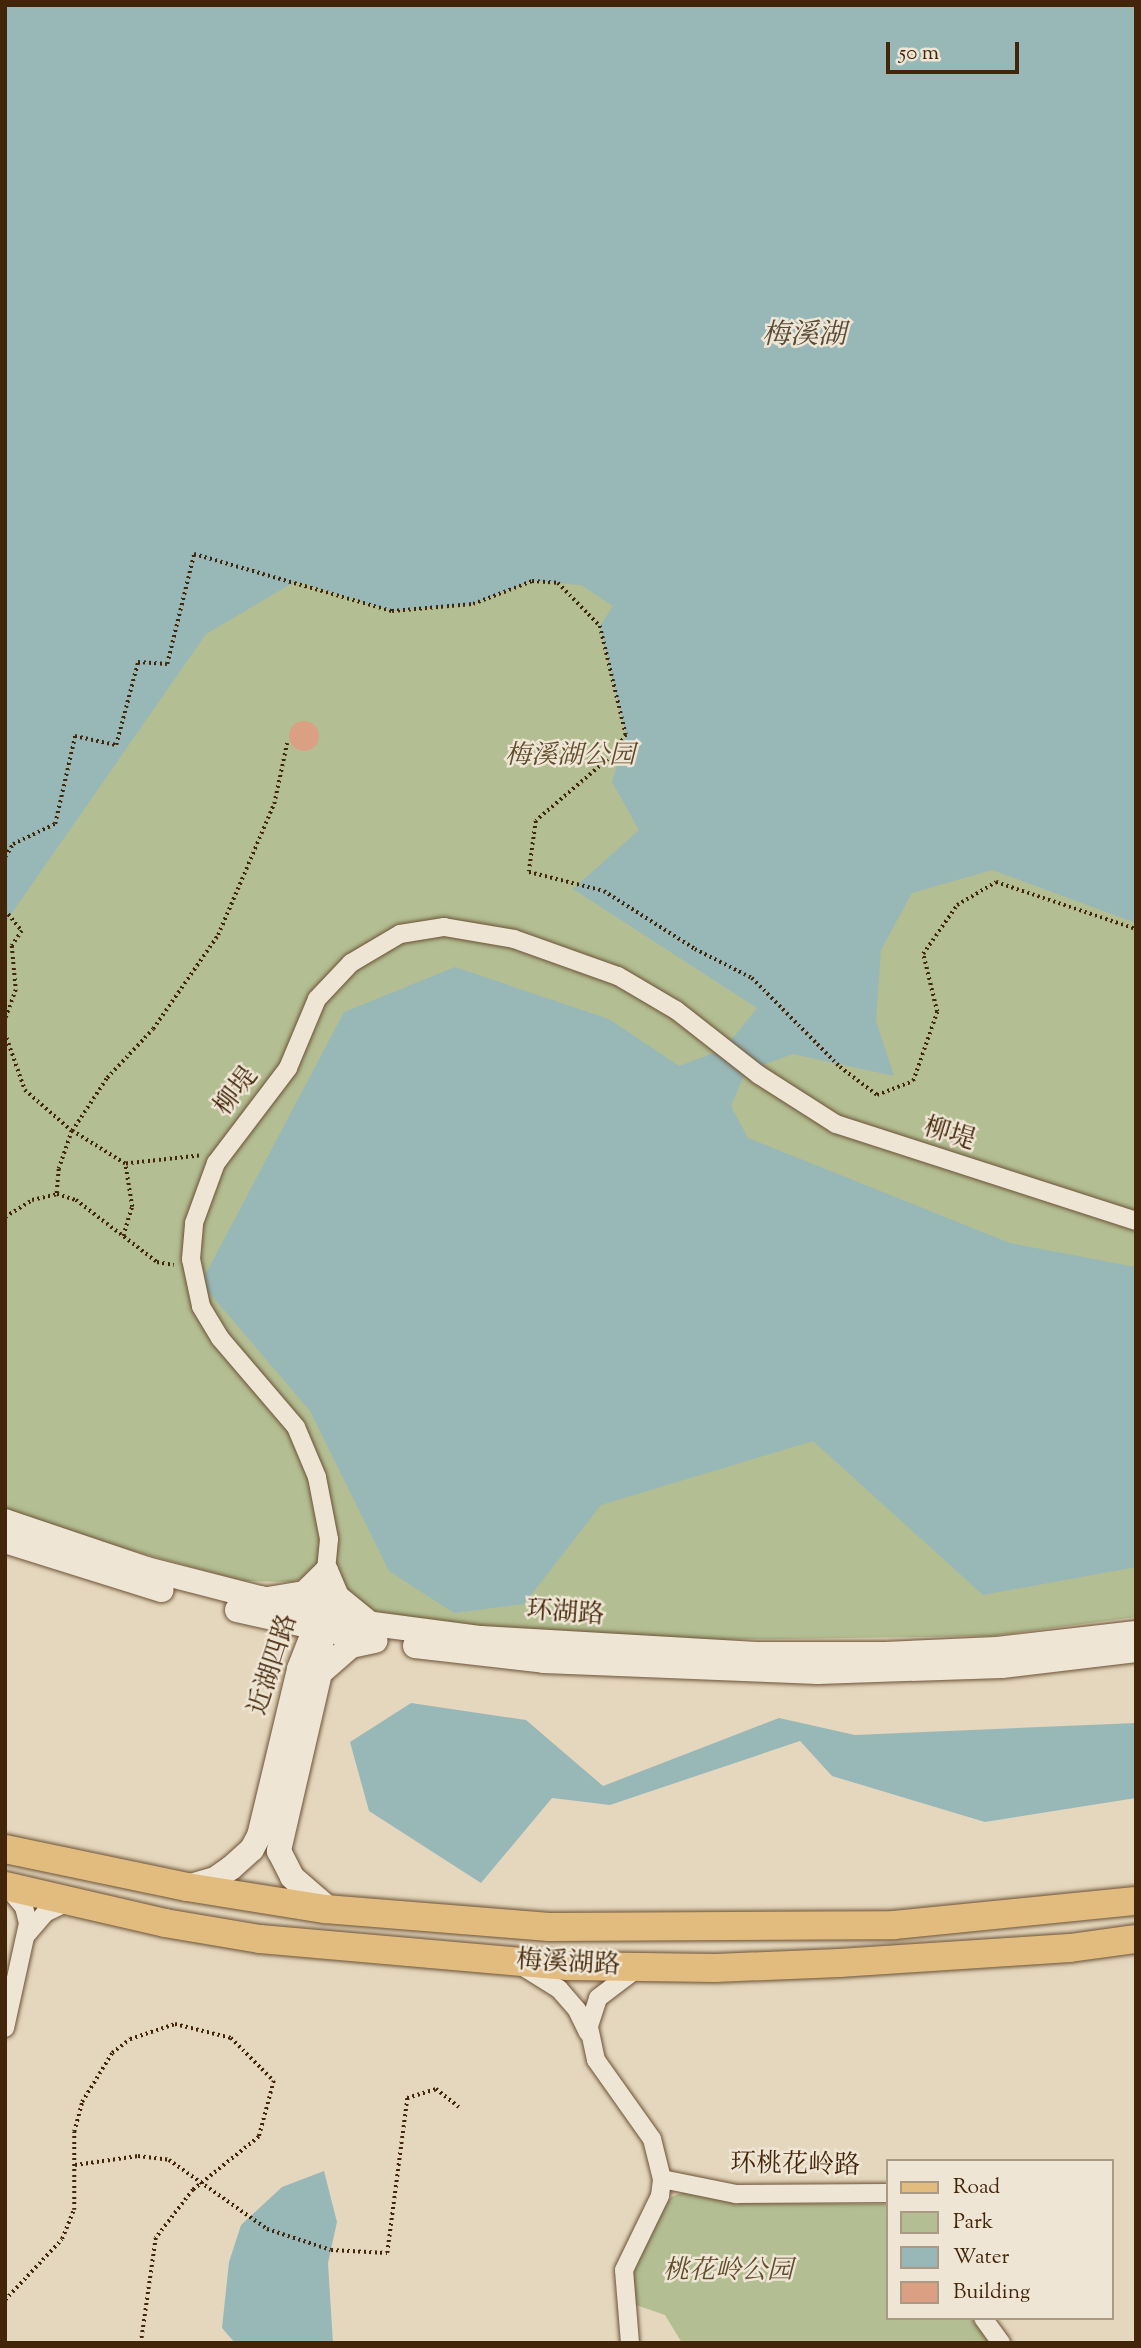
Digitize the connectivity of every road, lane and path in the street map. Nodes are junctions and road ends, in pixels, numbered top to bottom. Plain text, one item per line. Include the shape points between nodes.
1 (287, 743) dead end
2 (5, 857) edge
3 (5, 910) edge
4 (1136, 929) edge
5 (5, 1020) edge
6 (5, 1033) edge
7 (72, 1131) junction
8 (225, 1150) junction
9 (125, 1164) junction
10 (57, 1195) junction
11 (5, 1217) edge
12 (1136, 1221) edge
13 (123, 1236) junction
14 (191, 1259) junction
15 (5, 1521) edge
16 (5, 1541) edge
17 (326, 1570) junction
18 (258, 1606) junction
19 (319, 1623) junction
20 (374, 1632) junction
21 (1136, 1633) edge
22 (1136, 1650) edge
23 (309, 1671) junction
24 (5, 1849) edge
25 (5, 1886) edge
26 (187, 1887) junction
27 (1136, 1901) edge
28 (68, 1902) junction
29 (329, 1909) junction
30 (27, 1934) junction
31 (1136, 1939) edge
32 (515, 1962) junction
33 (639, 1967) junction
34 (5, 2028) edge
35 (590, 2036) junction
36 (459, 2106) dead end
37 (75, 2165) junction
38 (662, 2179) junction
39 (203, 2182) junction
40 (886, 2193) edge
41 (5, 2300) edge
42 (984, 2320) edge
43 (141, 2343) edge
44 (630, 2343) edge
45 (1001, 2343) edge

1 - 7 path via 274,804 218,935 153,1029 107,1078
2 - 4 path via 13,844 55,824 75,736 116,744 138,662 167,664 194,554 392,611 473,604 532,581 558,583 600,626 626,735 612,757 536,821 529,872 580,883 623,901 695,949 752,978 840,1067 877,1095 914,1081 937,1012 923,954 957,905 996,882
3 - 5 path via 22,931 12,946 16,990
6 - 7 path via 25,1090
7 - 9 path
7 - 10 path via 59,1169
8 - 9 path
8 - 12 street, 柳堤 via 288,1068 317,999 329,983 351,963 400,934 443,927 514,939 618,976 676,1010 804,1106 866,1136
8 - 14 street, 柳堤 via 200,1199
9 - 13 path via 132,1207
10 - 11 path via 32,1200
10 - 13 path via 76,1200
13 - 14 path via 157,1262 172,1266
14 - 17 street, 柳堤 via 201,1306 220,1338 279,1402 307,1449 325,1504
15 - 18 main road, 环湖路
16 - 18 main road, 环湖路 via 109,1576
17 - 18 street via 304,1592
17 - 19 street, 柳堤
17 - 20 street via 337,1596
18 - 19 main road, 环湖路
18 - 23 main road via 290,1640
19 - 20 main road, 环湖路
19 - 23 main road, 近湖四路
20 - 21 main road, 环湖路 via 775,1654 997,1649
20 - 22 main road, 环湖路 via 544,1661 818,1672 1002,1667
20 - 23 main road
23 - 26 main road, 近湖四路 via 252,1849 231,1868
23 - 29 main road, 近湖四路 via 279,1851 292,1877
24 - 26 main road, 梅溪湖路
25 - 28 main road, 梅溪湖路
25 - 30 street via 24,1907
26 - 29 main road, 梅溪湖路
27 - 29 main road, 梅溪湖路 via 965,1920 799,1929 549,1927
28 - 30 street via 45,1913
28 - 32 main road, 梅溪湖路 via 260,1939
30 - 34 street
31 - 33 main road, 梅溪湖路 via 950,1957
32 - 33 main road, 梅溪湖路
32 - 35 street via 559,1989 578,2010
33 - 35 street via 598,1998
35 - 38 street via 596,2060 612,2088 652,2140
36 - 39 path via 436,2089 407,2098 387,2253 331,2250 267,2230
37 - 39 path via 138,2156 169,2160
37 - 39 path via 74,2132 96,2075 130,2039 175,2024 231,2038 274,2081 259,2137
37 - 41 path via 74,2210 62,2239
38 - 40 street, 环桃花岭路 via 736,2194
38 - 44 street via 660,2196 624,2270
39 - 43 path via 156,2238
42 - 45 street

